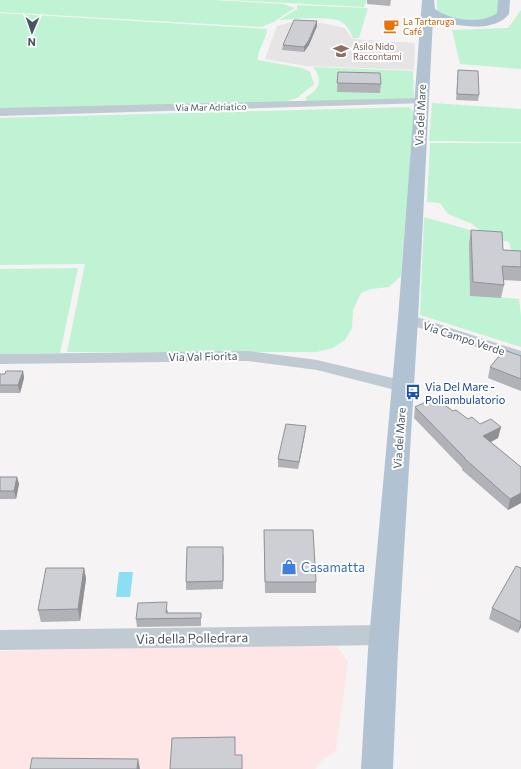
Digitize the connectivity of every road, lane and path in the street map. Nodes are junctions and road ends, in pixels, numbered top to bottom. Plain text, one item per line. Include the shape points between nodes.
1 (504, 0) edge
2 (428, 3) edge
3 (455, 21) junction
4 (426, 36) junction
5 (421, 101) junction
6 (0, 112) edge
7 (408, 319) junction
8 (521, 357) edge
9 (0, 359) edge
10 (403, 386) junction
11 (384, 636) junction
12 (0, 640) edge
13 (377, 769) edge

1 - 3 main road, Via del Mare via 503,14 496,19 479,22
2 - 3 main road, Via del Mare via 430,11
2 - 4 main road, Via del Mare
3 - 4 main road, Via del Mare via 435,25
4 - 5 main road, Via del Mare
5 - 6 street, Via Mar Adriatico
5 - 7 main road, Via del Mare
7 - 8 street, Via Campo Verde
7 - 10 main road, Via del Mare
9 - 10 street, Via Val Fiorita via 254,356 317,365
10 - 11 main road, Via del Mare
11 - 12 street, Via della Polledrara
11 - 13 main road, Via del Mare

